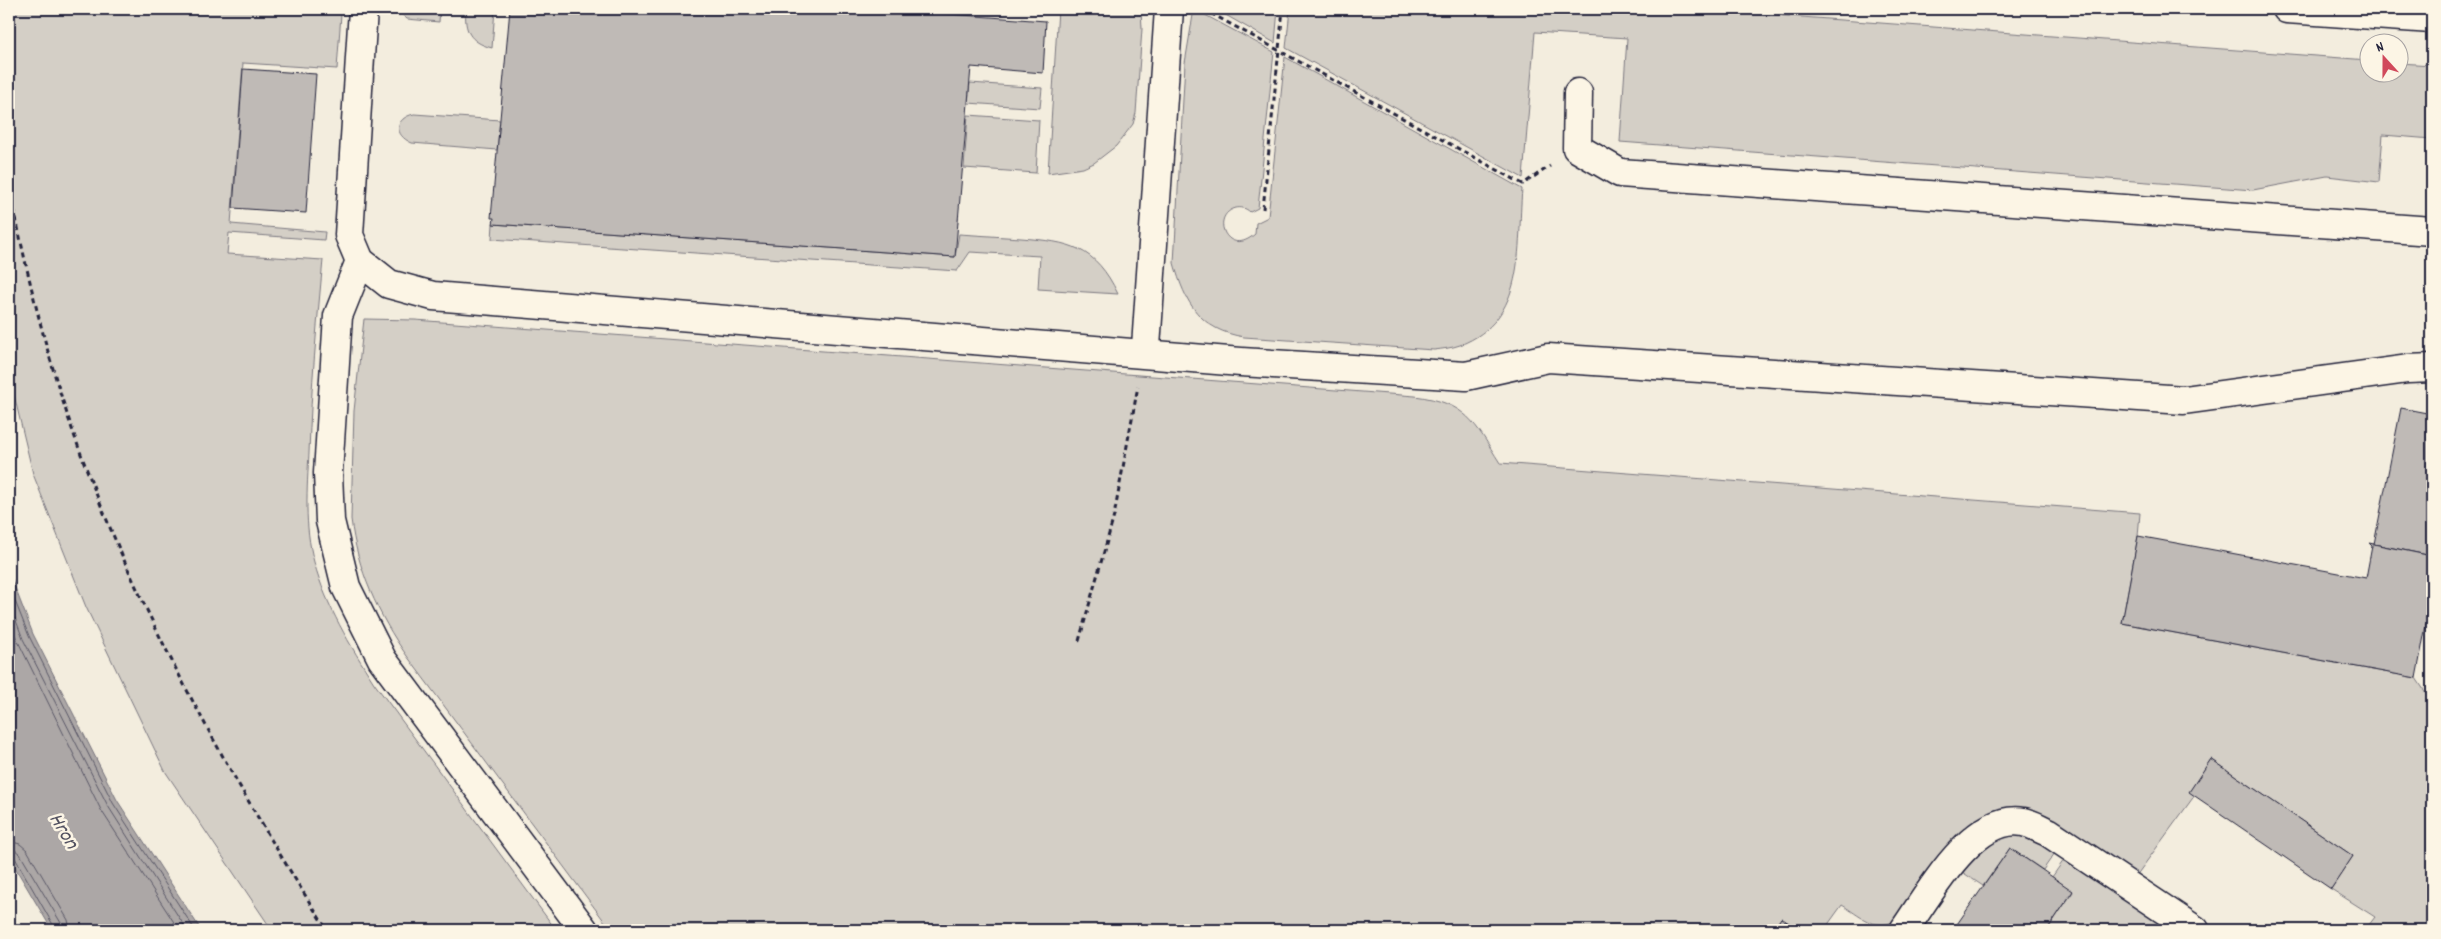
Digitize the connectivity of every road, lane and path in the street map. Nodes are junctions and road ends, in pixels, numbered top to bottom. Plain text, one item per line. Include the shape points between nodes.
1 (364, 9) edge
2 (1169, 9) edge
3 (1203, 9) edge
4 (1283, 9) edge
5 (2287, 9) edge
6 (2432, 19) edge
7 (1279, 50) junction
8 (1578, 93) dead end
9 (1577, 148) junction
10 (9, 182) edge
11 (1263, 209) dead end
12 (2432, 231) edge
13 (360, 261) junction
14 (1145, 351) junction
15 (2432, 368) edge
16 (1079, 641) dead end
17 (327, 930) edge
18 (584, 930) edge
19 (1904, 930) edge
20 (2194, 930) edge

1 - 13 lane via 349,226 349,235
2 - 14 lane
3 - 7 path
4 - 7 path
5 - 6 lane
7 - 9 path via 1523,184
7 - 11 path
8 - 9 lane
9 - 12 lane via 1620,173
10 - 17 path via 27,270 49,353 77,444 115,540 212,738 258,822
13 - 14 lane via 389,284 433,296
13 - 18 lane via 338,316 328,473 330,521 346,587 382,659
14 - 15 lane via 1466,376 1548,358 2184,400
14 - 16 path via 1114,516
19 - 20 lane via 1953,862 1979,834 2001,824 2022,822 2048,832

